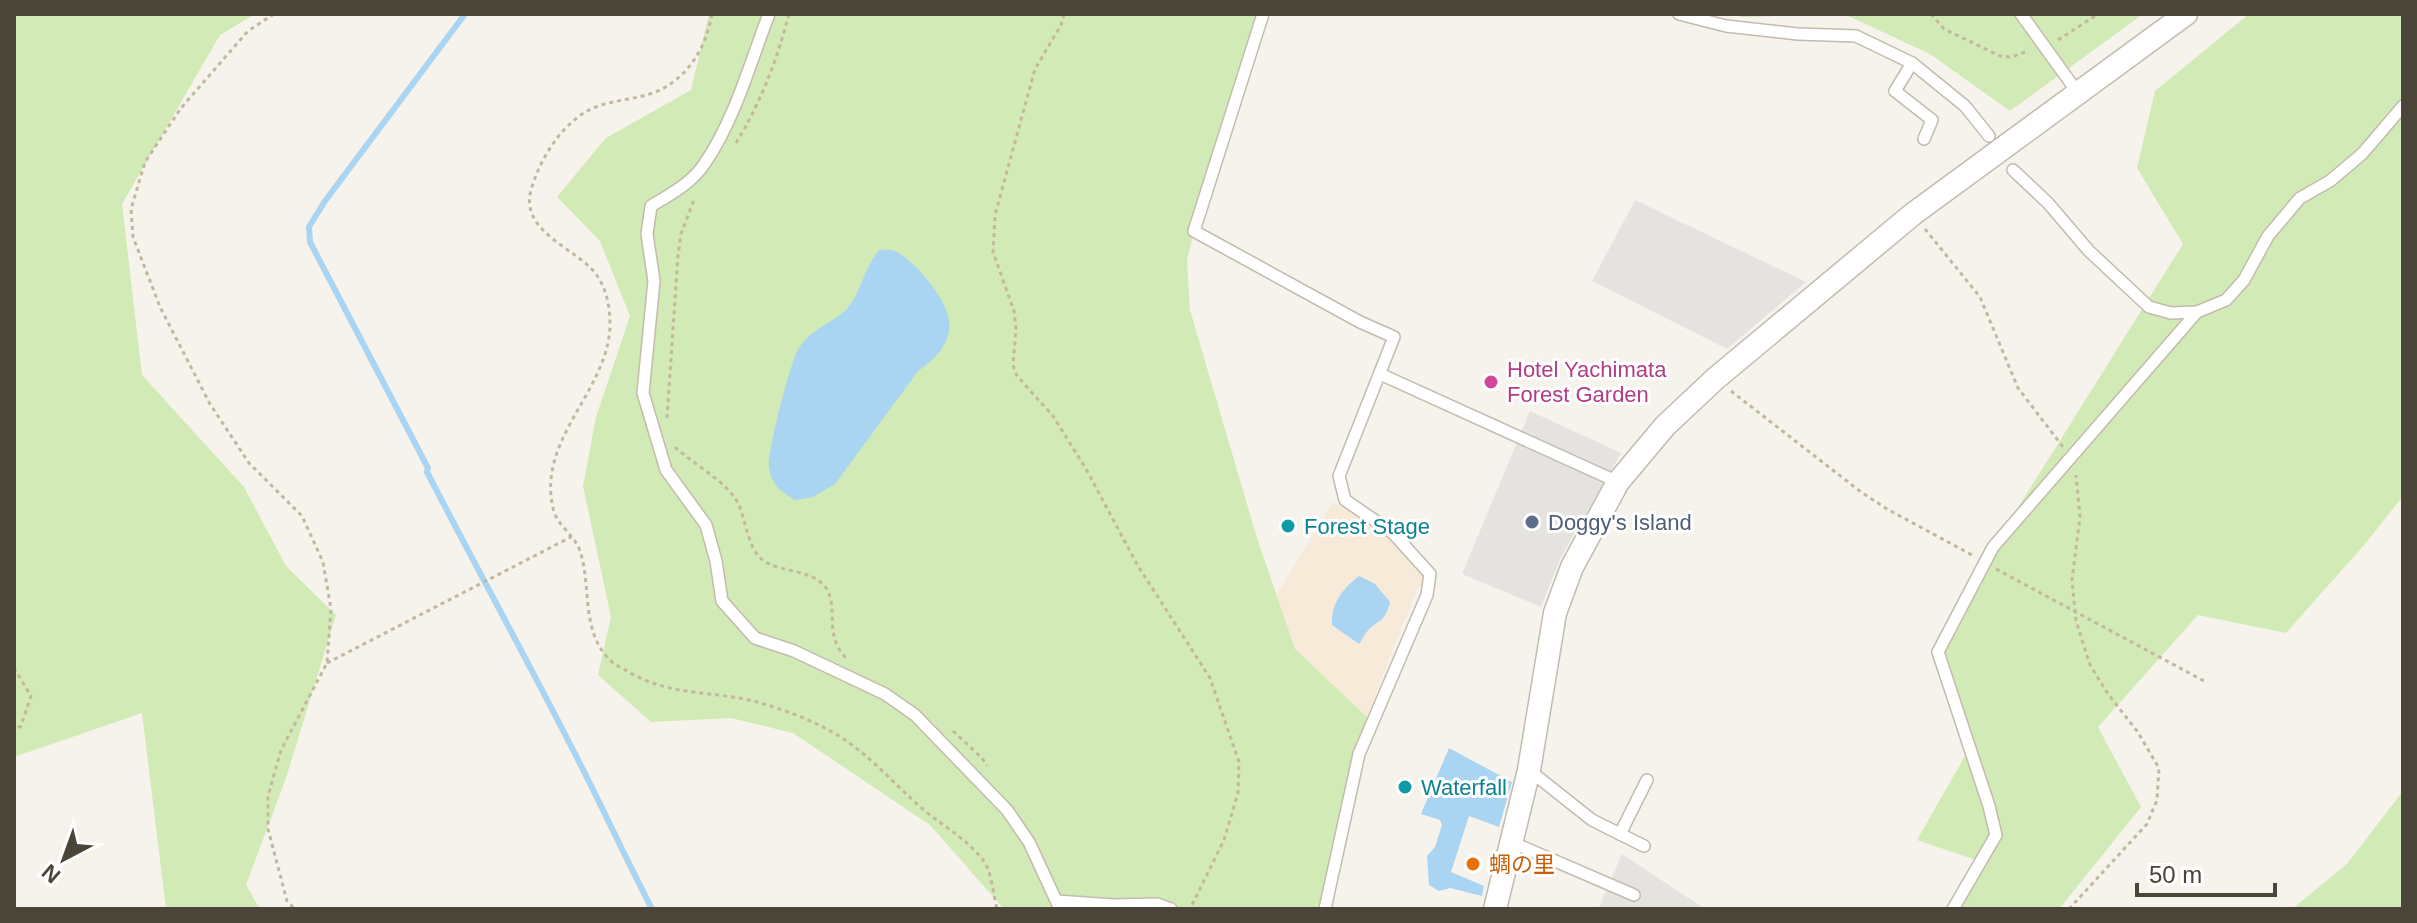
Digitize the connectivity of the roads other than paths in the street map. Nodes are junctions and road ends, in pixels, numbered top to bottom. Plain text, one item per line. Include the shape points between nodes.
1 (769, 14) edge
2 (1263, 14) edge
3 (1679, 14) edge
4 (2021, 14) edge
5 (2186, 14) edge
6 (1912, 63) junction
7 (2078, 93) junction
8 (2403, 106) edge
9 (1989, 136) dead end
10 (1924, 139) dead end
11 (2013, 170) dead end
12 (2197, 312) junction
13 (1380, 374) junction
14 (1618, 482) junction
15 (1529, 770) junction
16 (1647, 780) dead end
17 (1620, 834) junction
18 (1511, 842) junction
19 (1644, 846) dead end
20 (1634, 895) dead end
21 (1058, 905) edge
22 (1171, 909) edge
23 (1325, 909) edge
24 (1495, 909) edge
25 (1953, 909) edge

1 - 21 lane via 746,80 705,164 651,206 647,234 654,281 643,393 666,470 706,525 722,601 755,638 885,694 915,715 1007,810 1029,842
2 - 13 lane via 1194,231 1394,337
3 - 6 lane via 1726,26 1856,36
4 - 7 lane
5 - 7 street
6 - 9 lane via 1965,106
6 - 10 lane via 1895,91 1932,120
7 - 14 street via 1913,214 1715,379 1665,426
8 - 12 lane via 2362,154 2300,198 2226,300
11 - 12 lane via 2149,307
12 - 25 lane via 1993,547 1938,652 1996,835
13 - 14 lane
13 - 23 lane via 1339,476 1345,500 1393,533 1430,574 1427,595 1359,754
14 - 15 street via 1572,567 1555,613
15 - 17 lane via 1592,820
15 - 18 street
16 - 17 lane
17 - 19 lane
18 - 20 lane
18 - 24 street
21 - 22 lane via 1157,904

